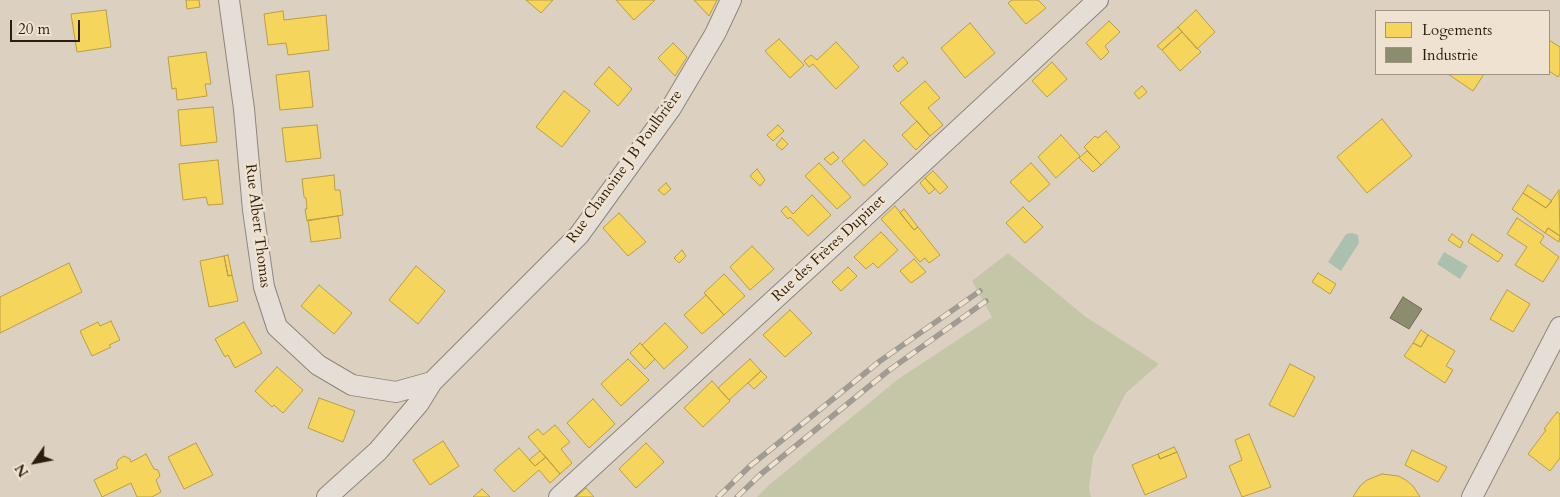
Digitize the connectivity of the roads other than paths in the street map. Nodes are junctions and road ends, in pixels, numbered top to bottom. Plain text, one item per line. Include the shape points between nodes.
1 (229, 0) edge
2 (731, 0) edge
3 (1098, 0) edge
4 (1560, 327) edge
5 (1554, 352) edge
6 (432, 382) junction
7 (327, 497) edge
8 (559, 497) edge
9 (1472, 497) edge

1 - 6 street, Rue Albert Thomas via 264,287 277,327 318,365 352,386 396,392
2 - 6 street, Rue Chanoine J B Poulbrière via 715,34 671,108 579,235
3 - 8 street, Rue des Frères Dupinet
4 - 5 street
5 - 9 street
6 - 7 street via 420,403 378,451

